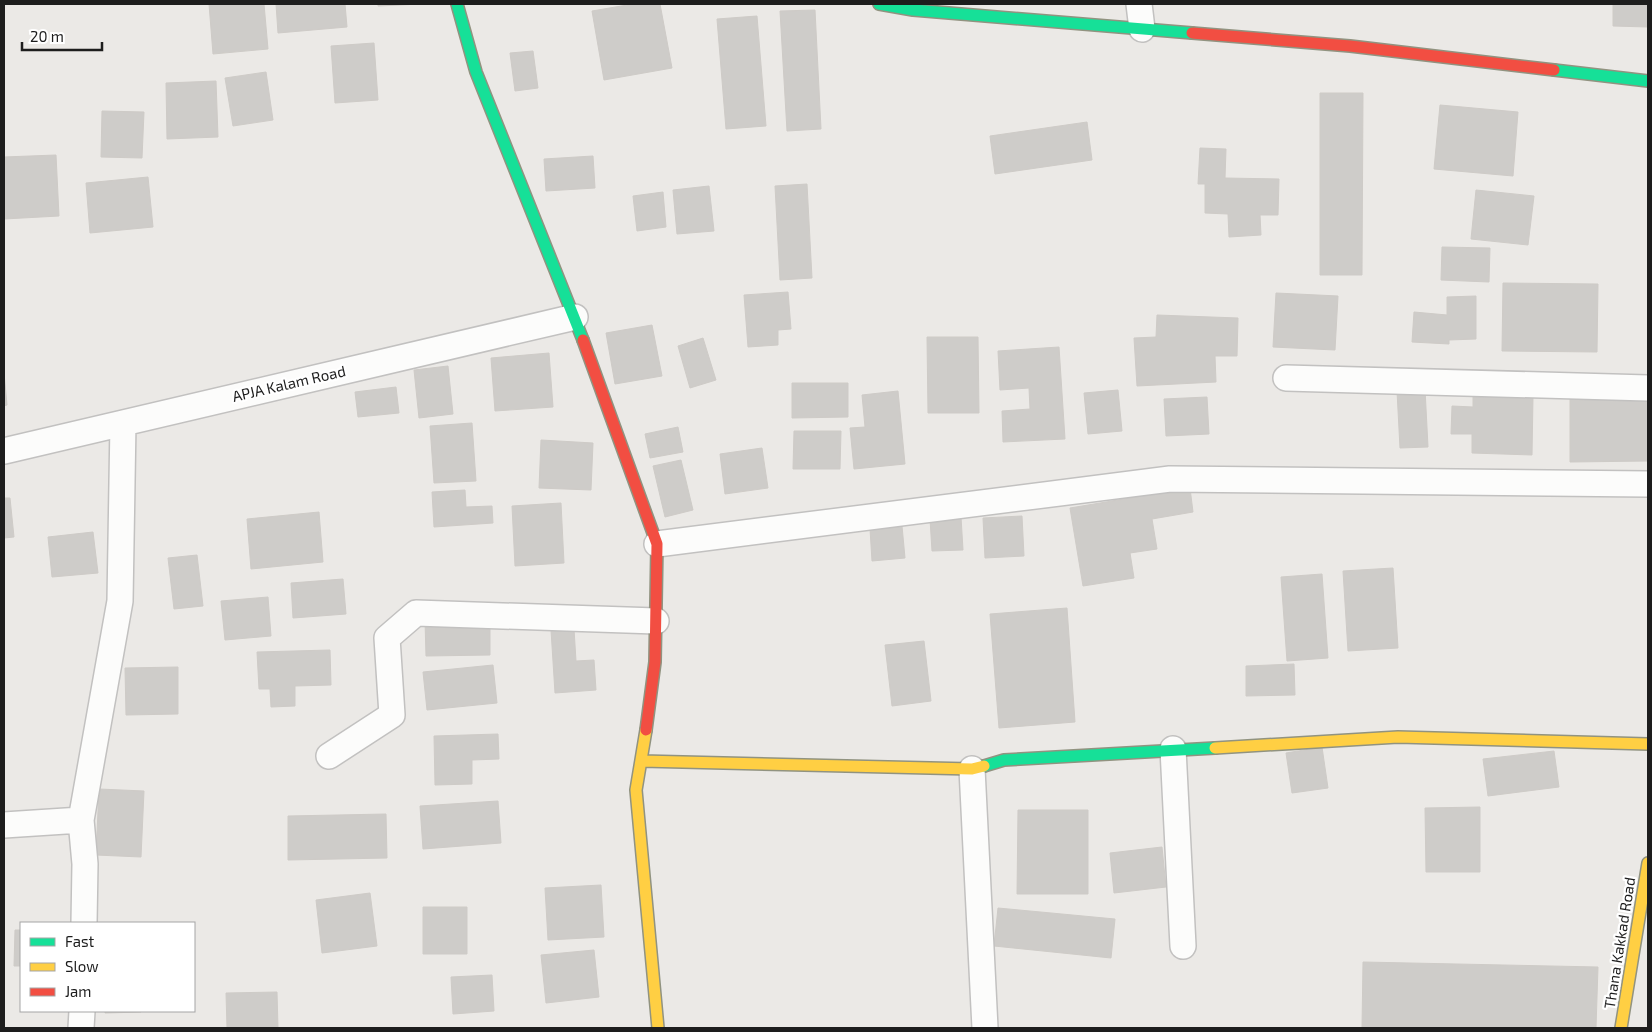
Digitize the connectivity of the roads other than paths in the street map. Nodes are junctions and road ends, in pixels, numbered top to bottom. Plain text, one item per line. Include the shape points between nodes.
1 (457, 4) edge
2 (879, 4) edge
3 (1139, 4) edge
4 (1142, 28) junction
5 (1648, 81) edge
6 (575, 317) junction
7 (1286, 378) dead end
8 (1648, 388) edge
9 (123, 423) junction
10 (4, 451) edge
11 (1648, 484) edge
12 (657, 544) junction
13 (656, 621) junction
14 (1648, 744) edge
15 (1173, 750) junction
16 (329, 756) dead end
17 (642, 760) junction
18 (972, 769) junction
19 (81, 820) junction
20 (4, 826) edge
21 (1648, 863) edge
22 (84, 922) edge
23 (1183, 946) dead end
24 (82, 1012) edge
25 (81, 1028) edge
26 (658, 1028) edge
27 (986, 1028) edge
28 (1621, 1028) edge

1 - 6 street via 476,72
2 - 4 street via 912,10
3 - 4 street
4 - 5 street via 1350,46
6 - 9 street, APJA Kalam Road
6 - 12 street
7 - 8 street
9 - 10 street, APJA Kalam Road
9 - 19 street via 120,601
11 - 12 street via 1170,479
12 - 13 street
13 - 16 street via 416,613 387,638 392,715
13 - 17 street via 655,662
14 - 15 street via 1398,737
15 - 18 street via 1004,760
15 - 23 street
17 - 18 street
17 - 26 street via 636,790
18 - 27 street
19 - 20 street
19 - 22 street via 85,864
21 - 28 street, Thana Kakkad Road
24 - 25 street

